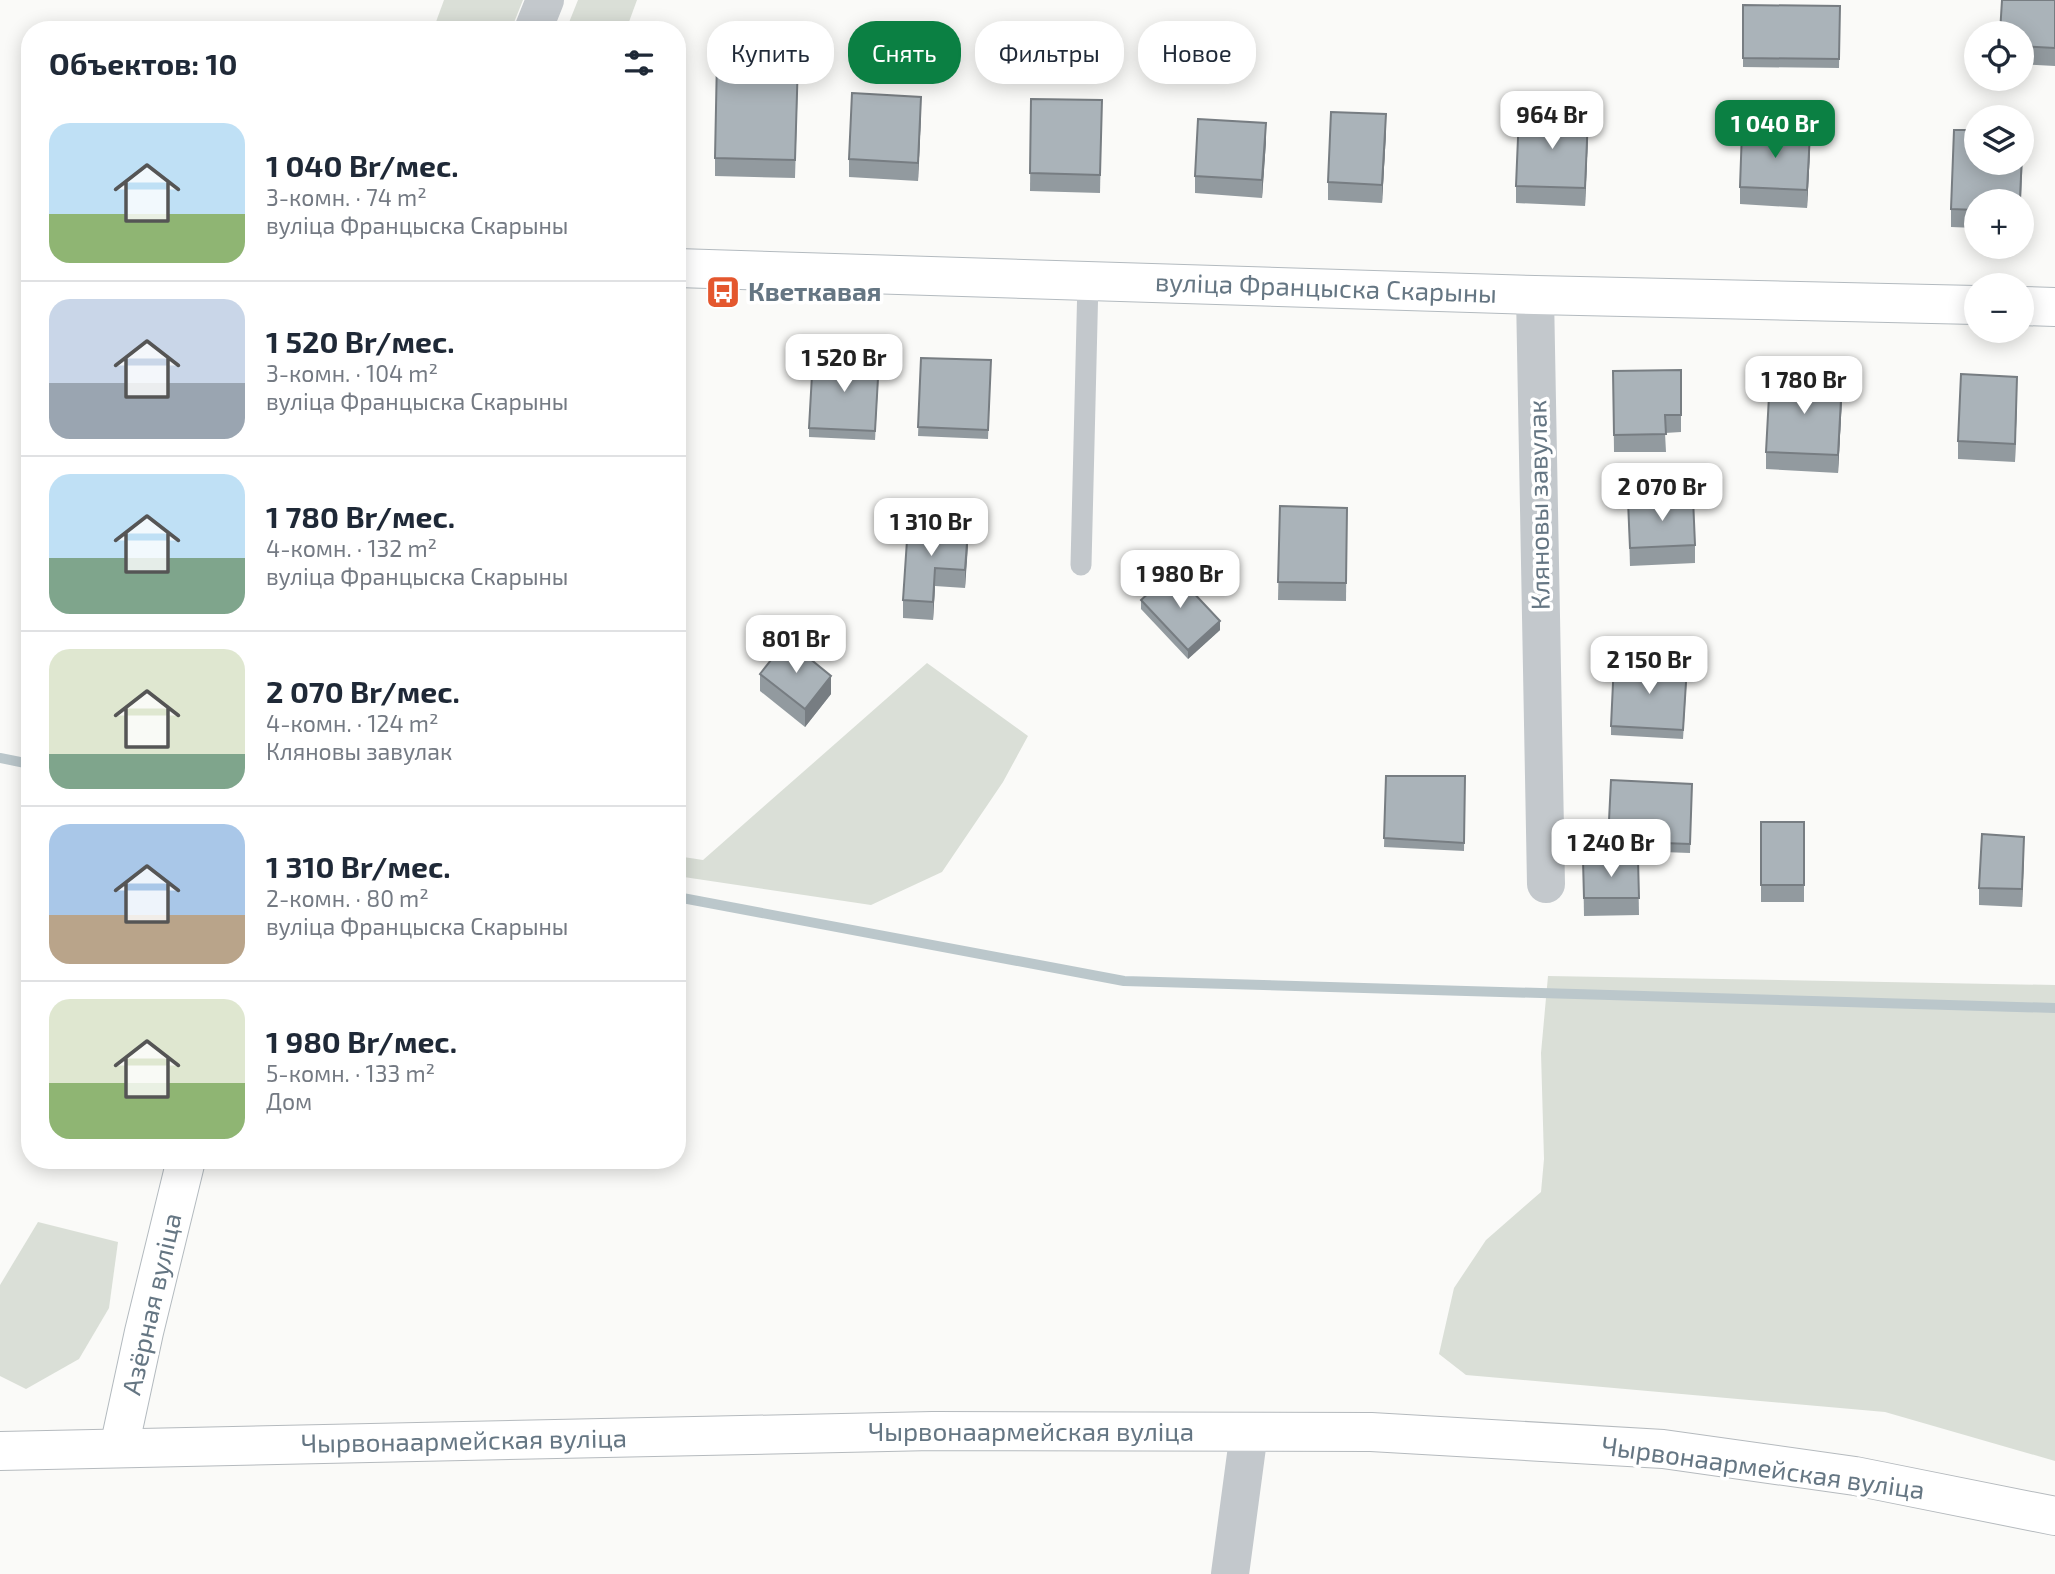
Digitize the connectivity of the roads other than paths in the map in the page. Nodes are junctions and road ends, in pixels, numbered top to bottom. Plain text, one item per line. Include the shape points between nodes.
1 (545, 0) edge
2 (537, 21) edge
3 (686, 268) edge
4 (1088, 281) junction
5 (1535, 295) junction
6 (1964, 305) edge
7 (2034, 306) edge
8 (2055, 307) edge
9 (1081, 565) dead end
10 (1546, 884) dead end
11 (184, 1169) edge
12 (1249, 1432) junction
13 (119, 1448) junction
14 (0, 1451) edge
15 (2055, 1516) edge
16 (1230, 1574) edge

1 - 2 street
3 - 4 main road, вуліца Францыска Скарыны
4 - 5 main road, вуліца Францыска Скарыны
4 - 9 lane
5 - 6 main road, вуліца Францыска Скарыны
5 - 10 street, Кляновы завулак
7 - 8 main road
11 - 13 main road, Азёрная вуліца
12 - 13 main road, Чырвонаармейская вуліца via 933,1431
12 - 15 main road, Чырвонаармейская вуліца via 1371,1432 1663,1449 1855,1476
12 - 16 street
13 - 14 main road, Чырвонаармейская вуліца

